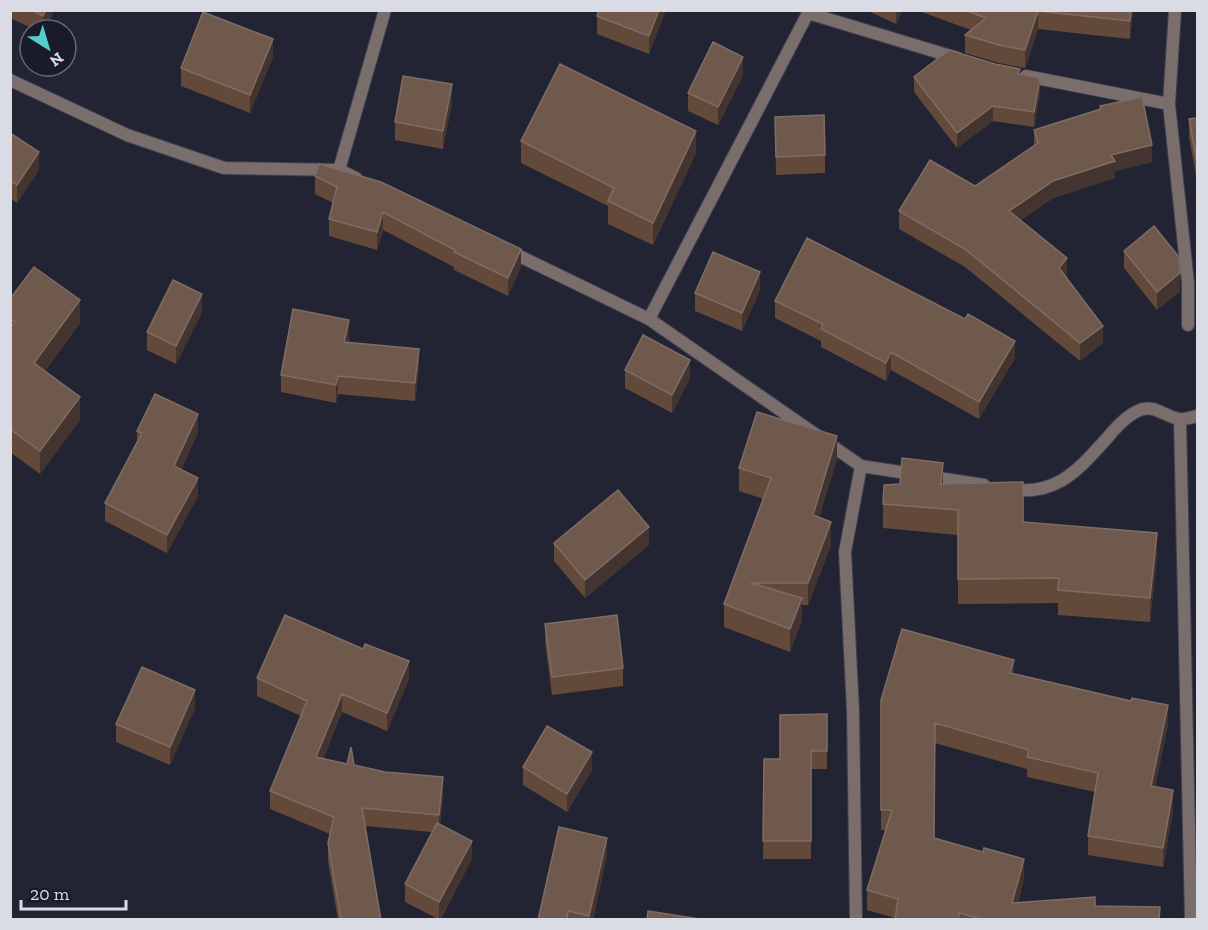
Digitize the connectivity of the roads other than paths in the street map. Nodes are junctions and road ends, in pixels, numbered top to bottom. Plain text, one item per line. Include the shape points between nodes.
1 (385, 10) edge
2 (1175, 10) edge
3 (964, 60) edge
4 (1008, 73) edge
5 (10, 80) edge
6 (1169, 104) junction
7 (339, 170) junction
8 (371, 185) edge
9 (499, 247) edge
10 (649, 319) junction
11 (1188, 325) dead end
12 (1197, 416) edge
13 (1180, 420) junction
14 (861, 466) junction
15 (1193, 913) edge
16 (856, 920) edge

1 - 7 street
2 - 6 street
3 - 10 street via 808,13
4 - 6 street
5 - 7 street via 127,135 225,168
6 - 11 street via 1188,283
7 - 8 street
9 - 10 street
10 - 14 street
12 - 13 street
13 - 14 street via 1161,411 1141,409 1121,422 1075,473 1054,484 1023,492
13 - 15 street
14 - 16 street via 844,552 853,711

